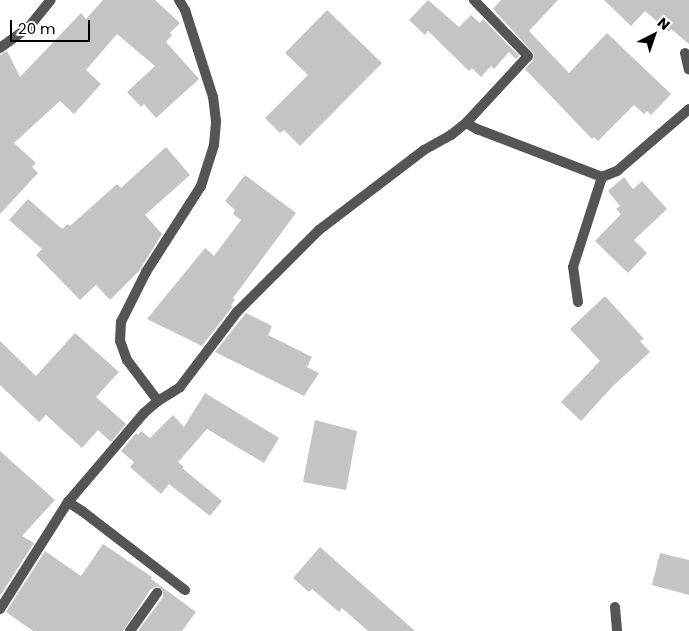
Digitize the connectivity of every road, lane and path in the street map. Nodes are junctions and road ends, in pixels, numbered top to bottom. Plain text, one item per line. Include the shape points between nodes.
1 (51, 0) edge
2 (179, 0) edge
3 (474, 0) edge
4 (0, 48) edge
5 (685, 53) dead end
6 (689, 70) edge
7 (689, 108) edge
8 (466, 123) junction
9 (602, 177) junction
10 (578, 302) dead end
11 (158, 401) junction
12 (68, 502) junction
13 (185, 590) dead end
14 (158, 593) dead end
15 (615, 607) dead end
16 (0, 609) edge
17 (130, 631) edge
18 (617, 631) edge

1 - 4 street via 28,28
2 - 11 street via 213,97 216,121 214,145 201,186 146,272 121,322 120,341 127,360
3 - 8 street via 528,56
5 - 6 street
7 - 9 street via 617,171
8 - 9 street
8 - 11 street via 424,150 319,230 237,312 180,387
9 - 10 street via 573,267
11 - 12 street via 144,412
12 - 13 street
12 - 16 street
14 - 17 street
15 - 18 street

